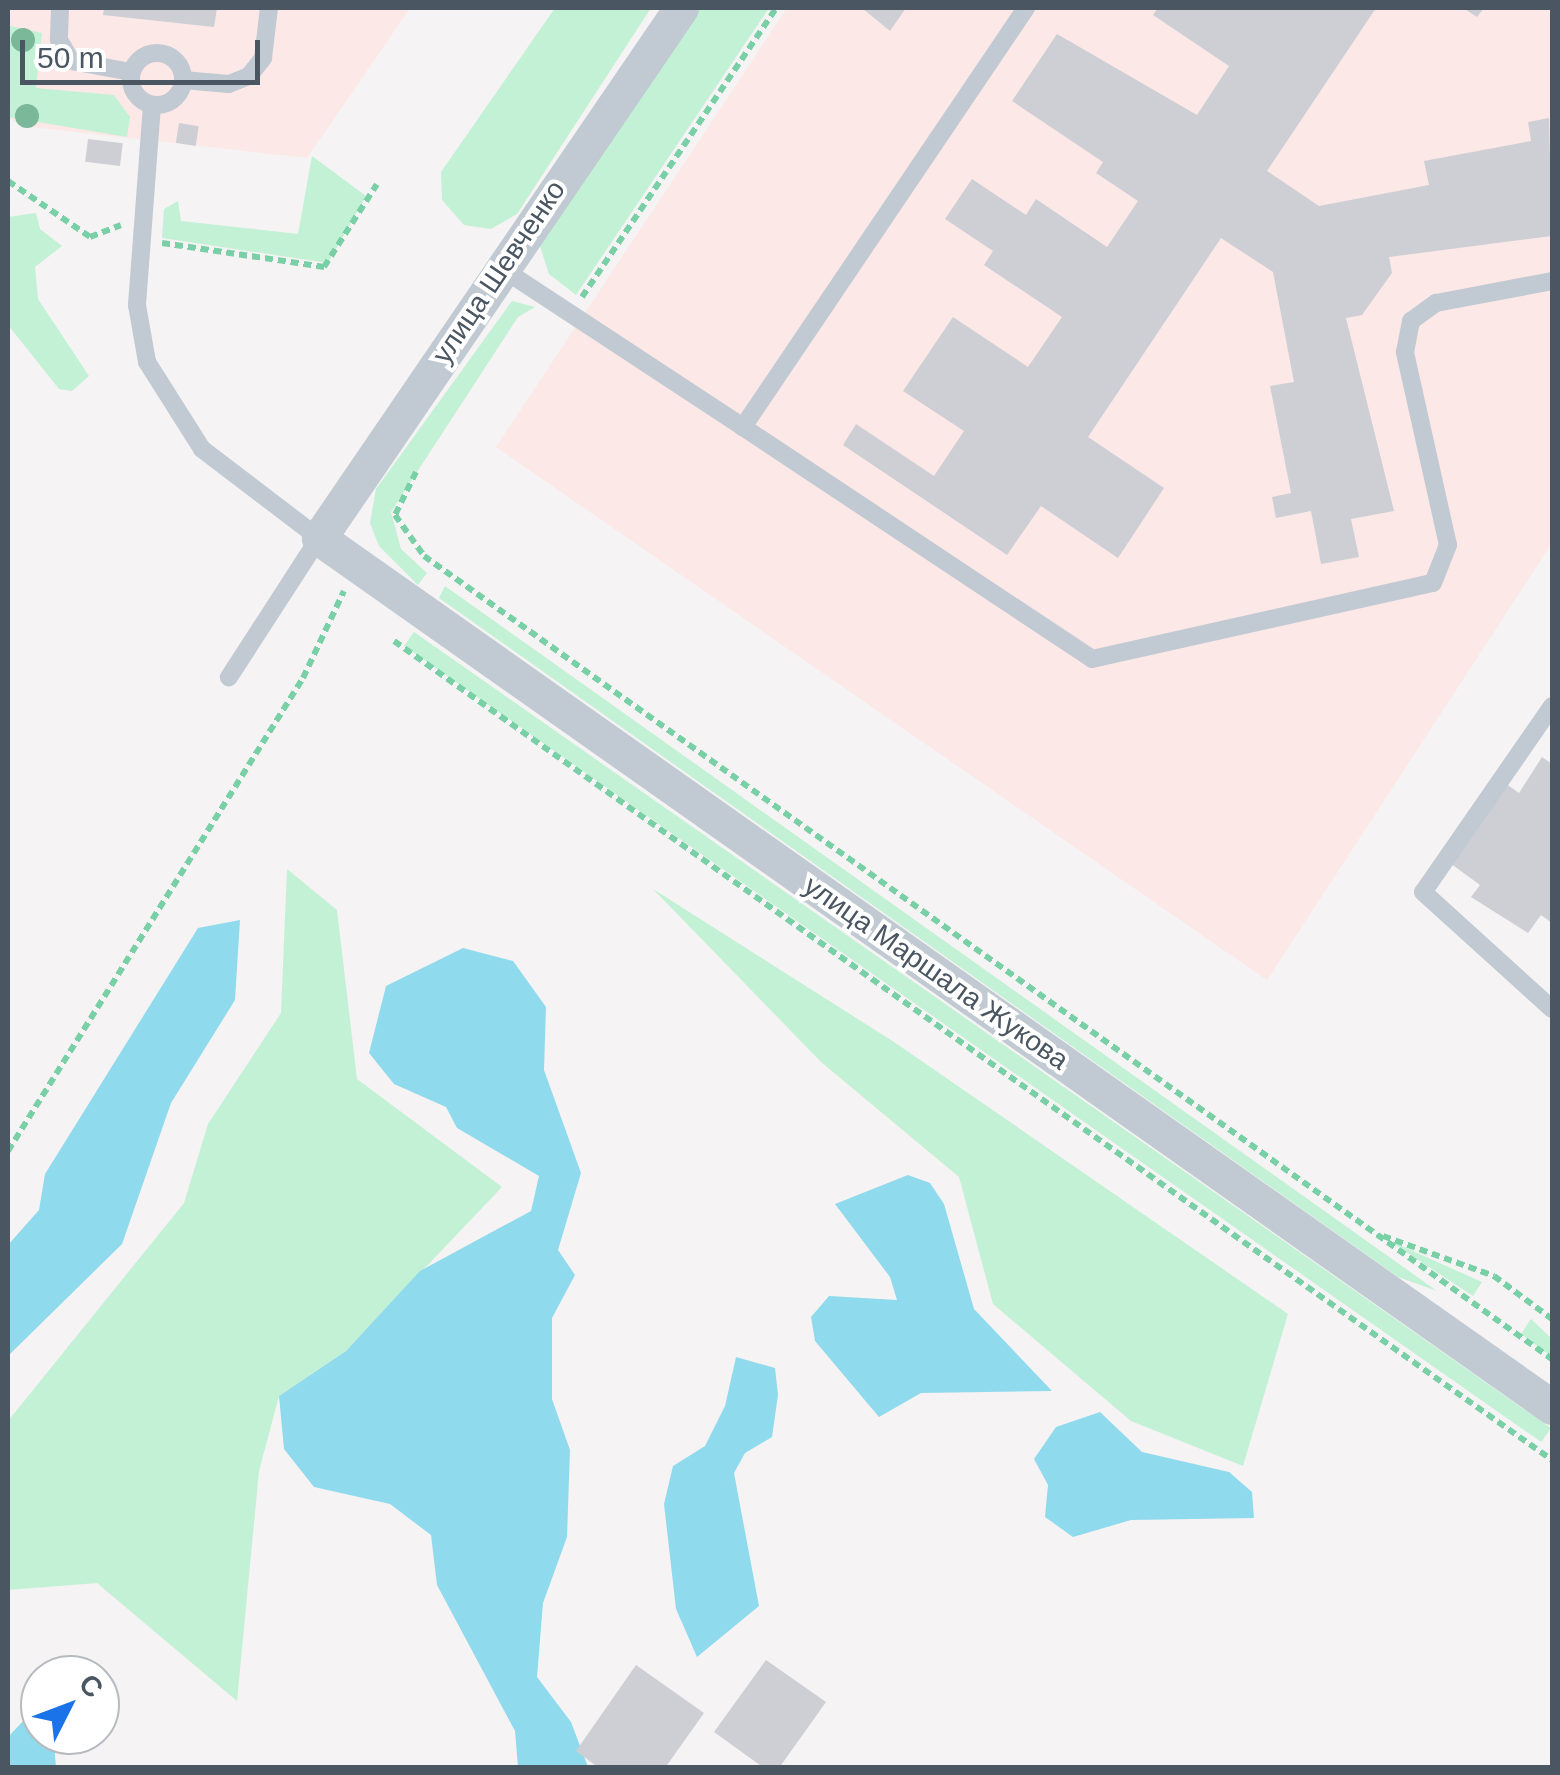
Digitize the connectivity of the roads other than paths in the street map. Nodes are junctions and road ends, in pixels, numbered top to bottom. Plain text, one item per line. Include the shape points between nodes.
1 (60, 8) edge
2 (269, 8) edge
3 (681, 8) edge
4 (1026, 8) edge
5 (131, 72) junction
6 (183, 80) junction
7 (152, 105) junction
8 (502, 268) junction
9 (1552, 280) edge
10 (743, 427) junction
11 (319, 538) junction
12 (229, 676) dead end
13 (1552, 706) edge
14 (1552, 1009) edge
15 (1552, 1408) edge

1 - 5 lane via 59,40 71,62
2 - 6 lane via 262,58 249,76 229,84
3 - 8 street, улица Шевченко
4 - 10 lane
5 - 6 lane via 162,53
5 - 7 lane via 133,91
6 - 7 lane via 177,97
7 - 11 lane via 138,320 170,405 220,466
8 - 10 lane
8 - 11 street, улица Шевченко
9 - 10 lane via 1436,303 1411,321 1404,352 1448,546 1434,583 1092,659
11 - 12 lane
11 - 15 street, улица Маршала Жукова
13 - 14 lane via 1423,892

